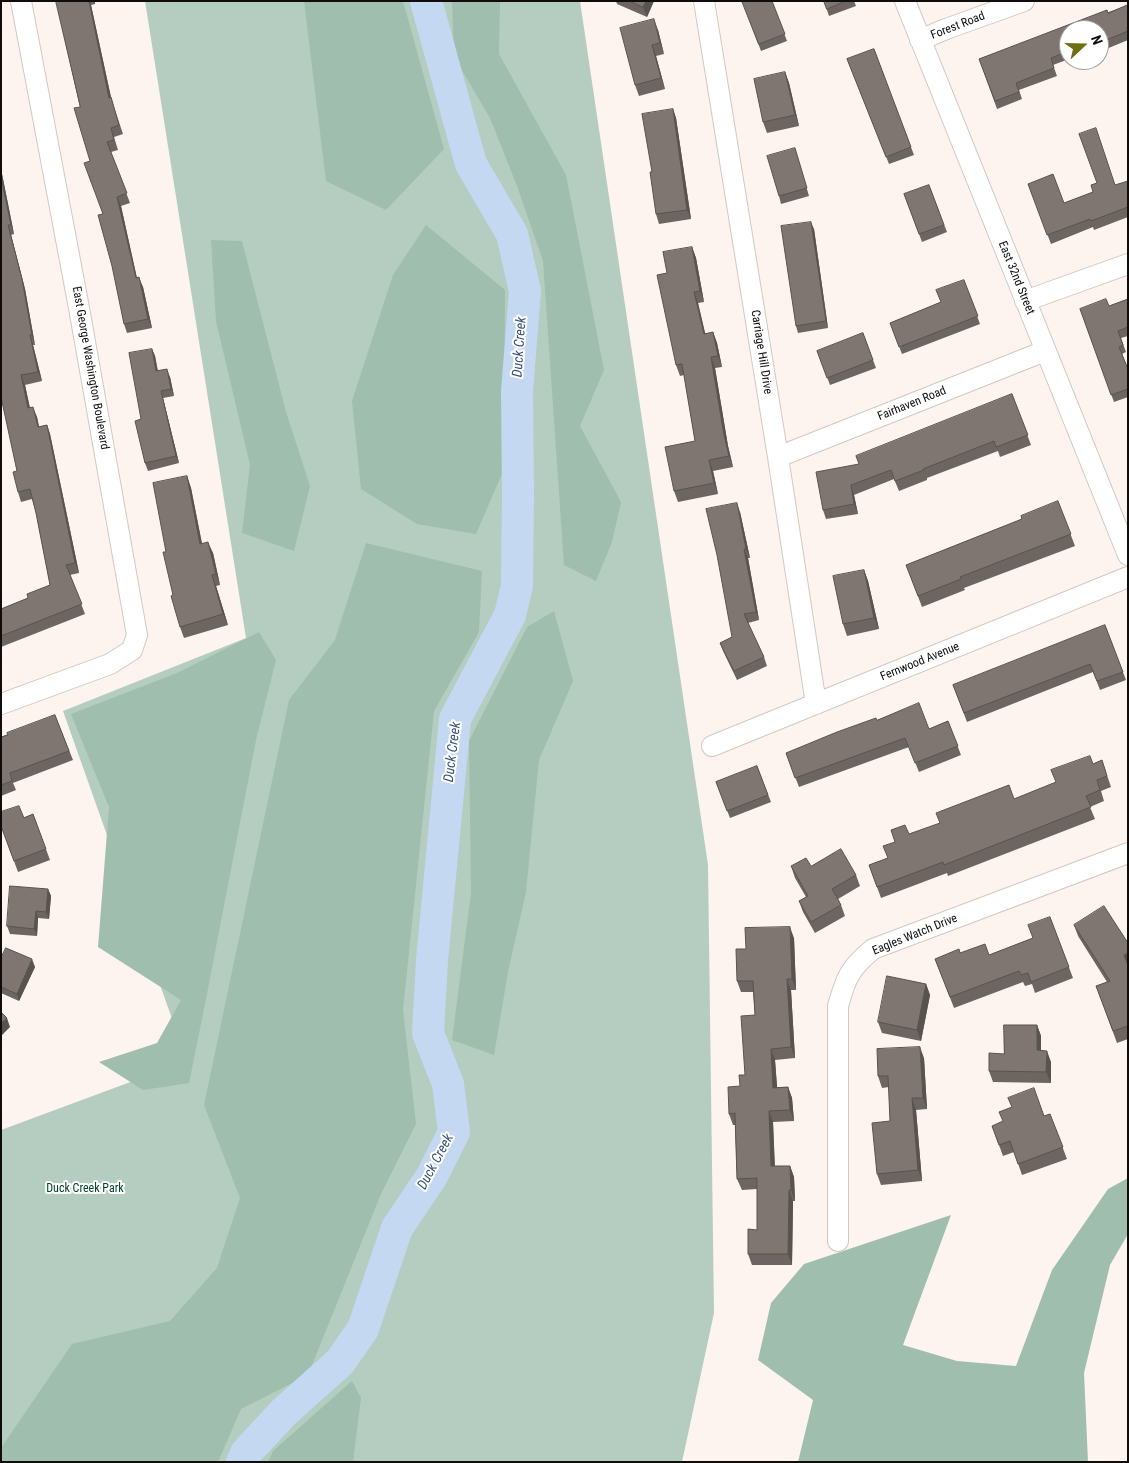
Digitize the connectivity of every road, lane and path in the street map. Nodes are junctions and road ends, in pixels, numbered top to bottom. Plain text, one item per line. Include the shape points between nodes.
1 (21, 1) edge
2 (704, 1) edge
3 (904, 1) edge
4 (1024, 1) edge
5 (920, 40) junction
6 (1128, 264) edge
7 (1025, 301) junction
8 (1045, 351) junction
9 (778, 457) junction
10 (1128, 556) edge
11 (1128, 577) edge
12 (1, 704) edge
13 (816, 704) junction
14 (712, 746) dead end
15 (1128, 853) edge
16 (838, 1241) dead end

1 - 12 street, East George Washington Boulevard via 137,635 132,650 110,664
2 - 9 street, Carriage Hill Drive
3 - 5 street, East 32nd Street
4 - 5 street, Forest Road
5 - 7 street, East 32nd Street
6 - 7 street
7 - 8 street, East 32nd Street
8 - 9 street, Fairhaven Road
8 - 10 street, East 32nd Street
9 - 13 street, Carriage Hill Drive
11 - 13 street, Fernwood Avenue
13 - 14 street, Fernwood Avenue
15 - 16 street, Eagles Watch Drive via 873,949 856,963 845,980 838,1006

